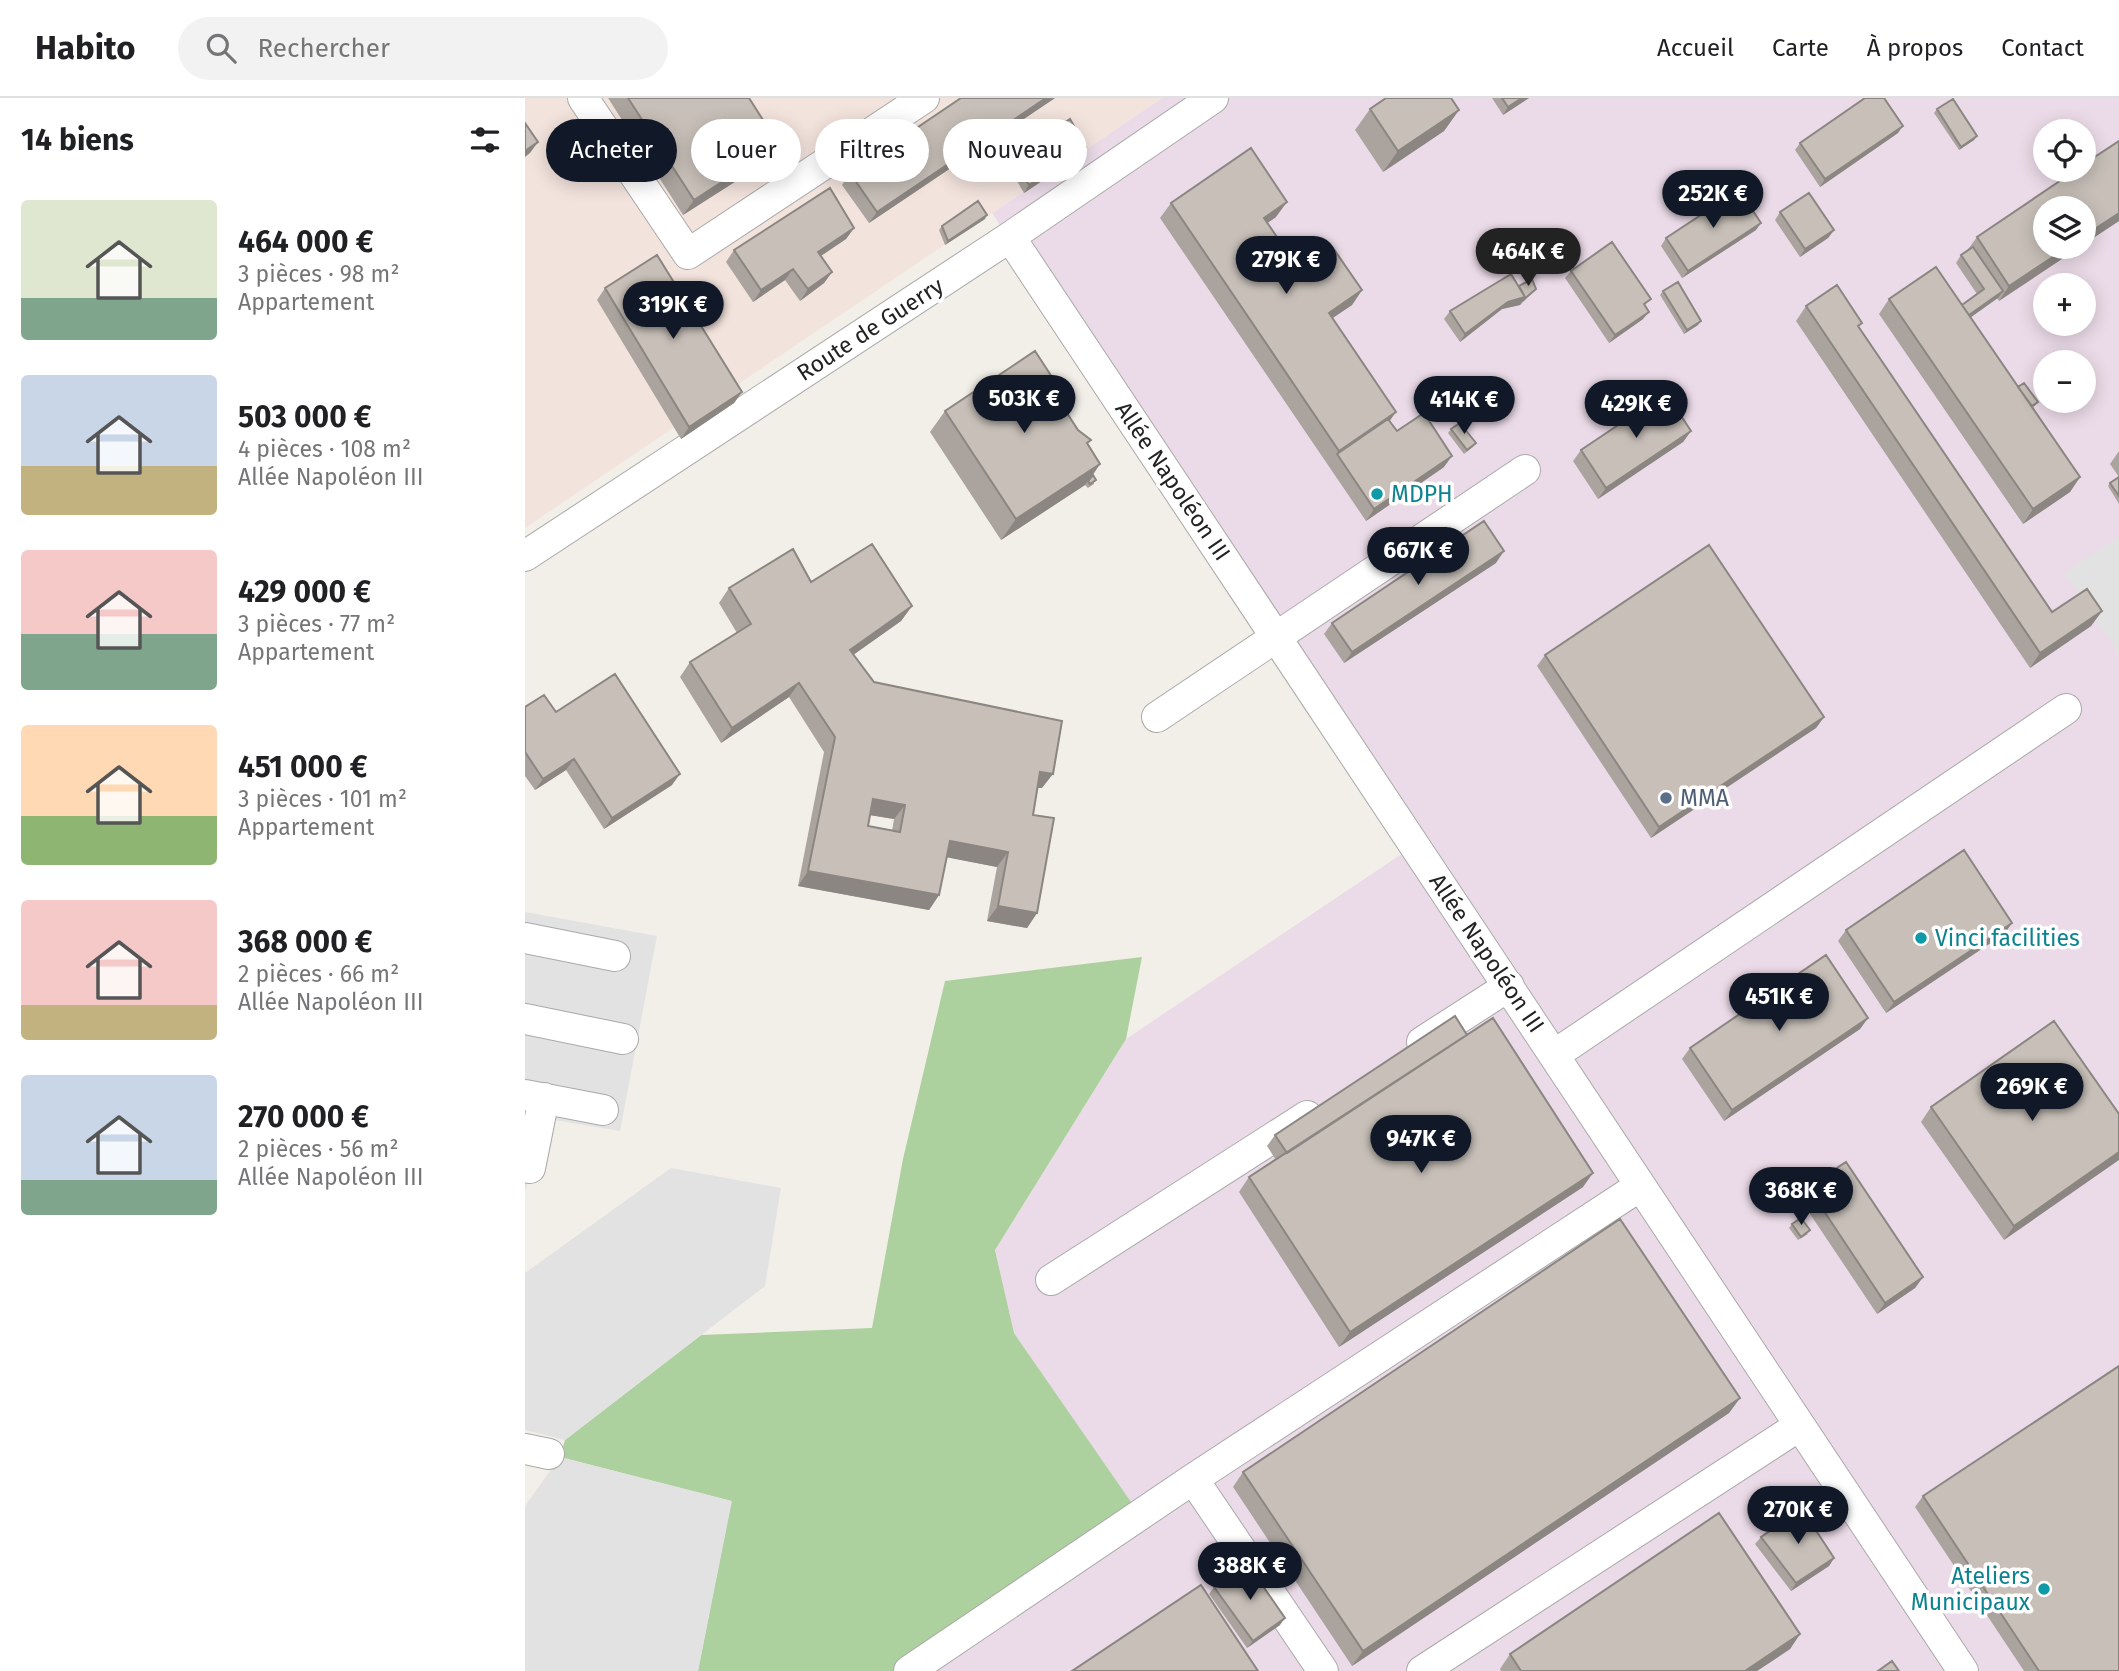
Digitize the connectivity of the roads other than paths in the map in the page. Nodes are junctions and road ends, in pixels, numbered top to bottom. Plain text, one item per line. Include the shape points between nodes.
1 (583, 98) edge
2 (924, 98) edge
3 (1213, 98) edge
4 (1010, 237) junction
5 (1525, 470) dead end
6 (525, 556) edge
7 (1277, 638) junction
8 (2066, 709) dead end
9 (1157, 717) dead end
10 (525, 938) edge
11 (615, 956) dead end
12 (1509, 986) junction
13 (525, 1019) edge
14 (623, 1039) dead end
15 (1404, 1054) edge
16 (1554, 1055) junction
17 (535, 1096) edge
18 (1333, 1099) edge
19 (603, 1110) dead end
20 (525, 1167) edge
21 (1640, 1186) junction
22 (1051, 1280) dead end
23 (1799, 1426) junction
24 (1193, 1479) junction
25 (909, 1671) edge
26 (1323, 1671) edge
27 (1422, 1671) edge
28 (1963, 1671) edge

1 - 2 street via 688,254
3 - 4 street, Route de Guerry
4 - 6 street, Route de Guerry
4 - 7 street, Allée Napoléon III
5 - 7 street
7 - 9 street
7 - 12 street, Allée Napoléon III
8 - 16 street
10 - 11 street
12 - 15 street
12 - 16 street, Allée Napoléon III
13 - 14 street
16 - 21 street, Allée Napoléon III
17 - 19 street
17 - 20 street via 530,1168
18 - 22 street
21 - 23 street, Allée Napoléon III
21 - 24 street
23 - 27 street
23 - 28 street, Allée Napoléon III
24 - 25 street
24 - 26 street

